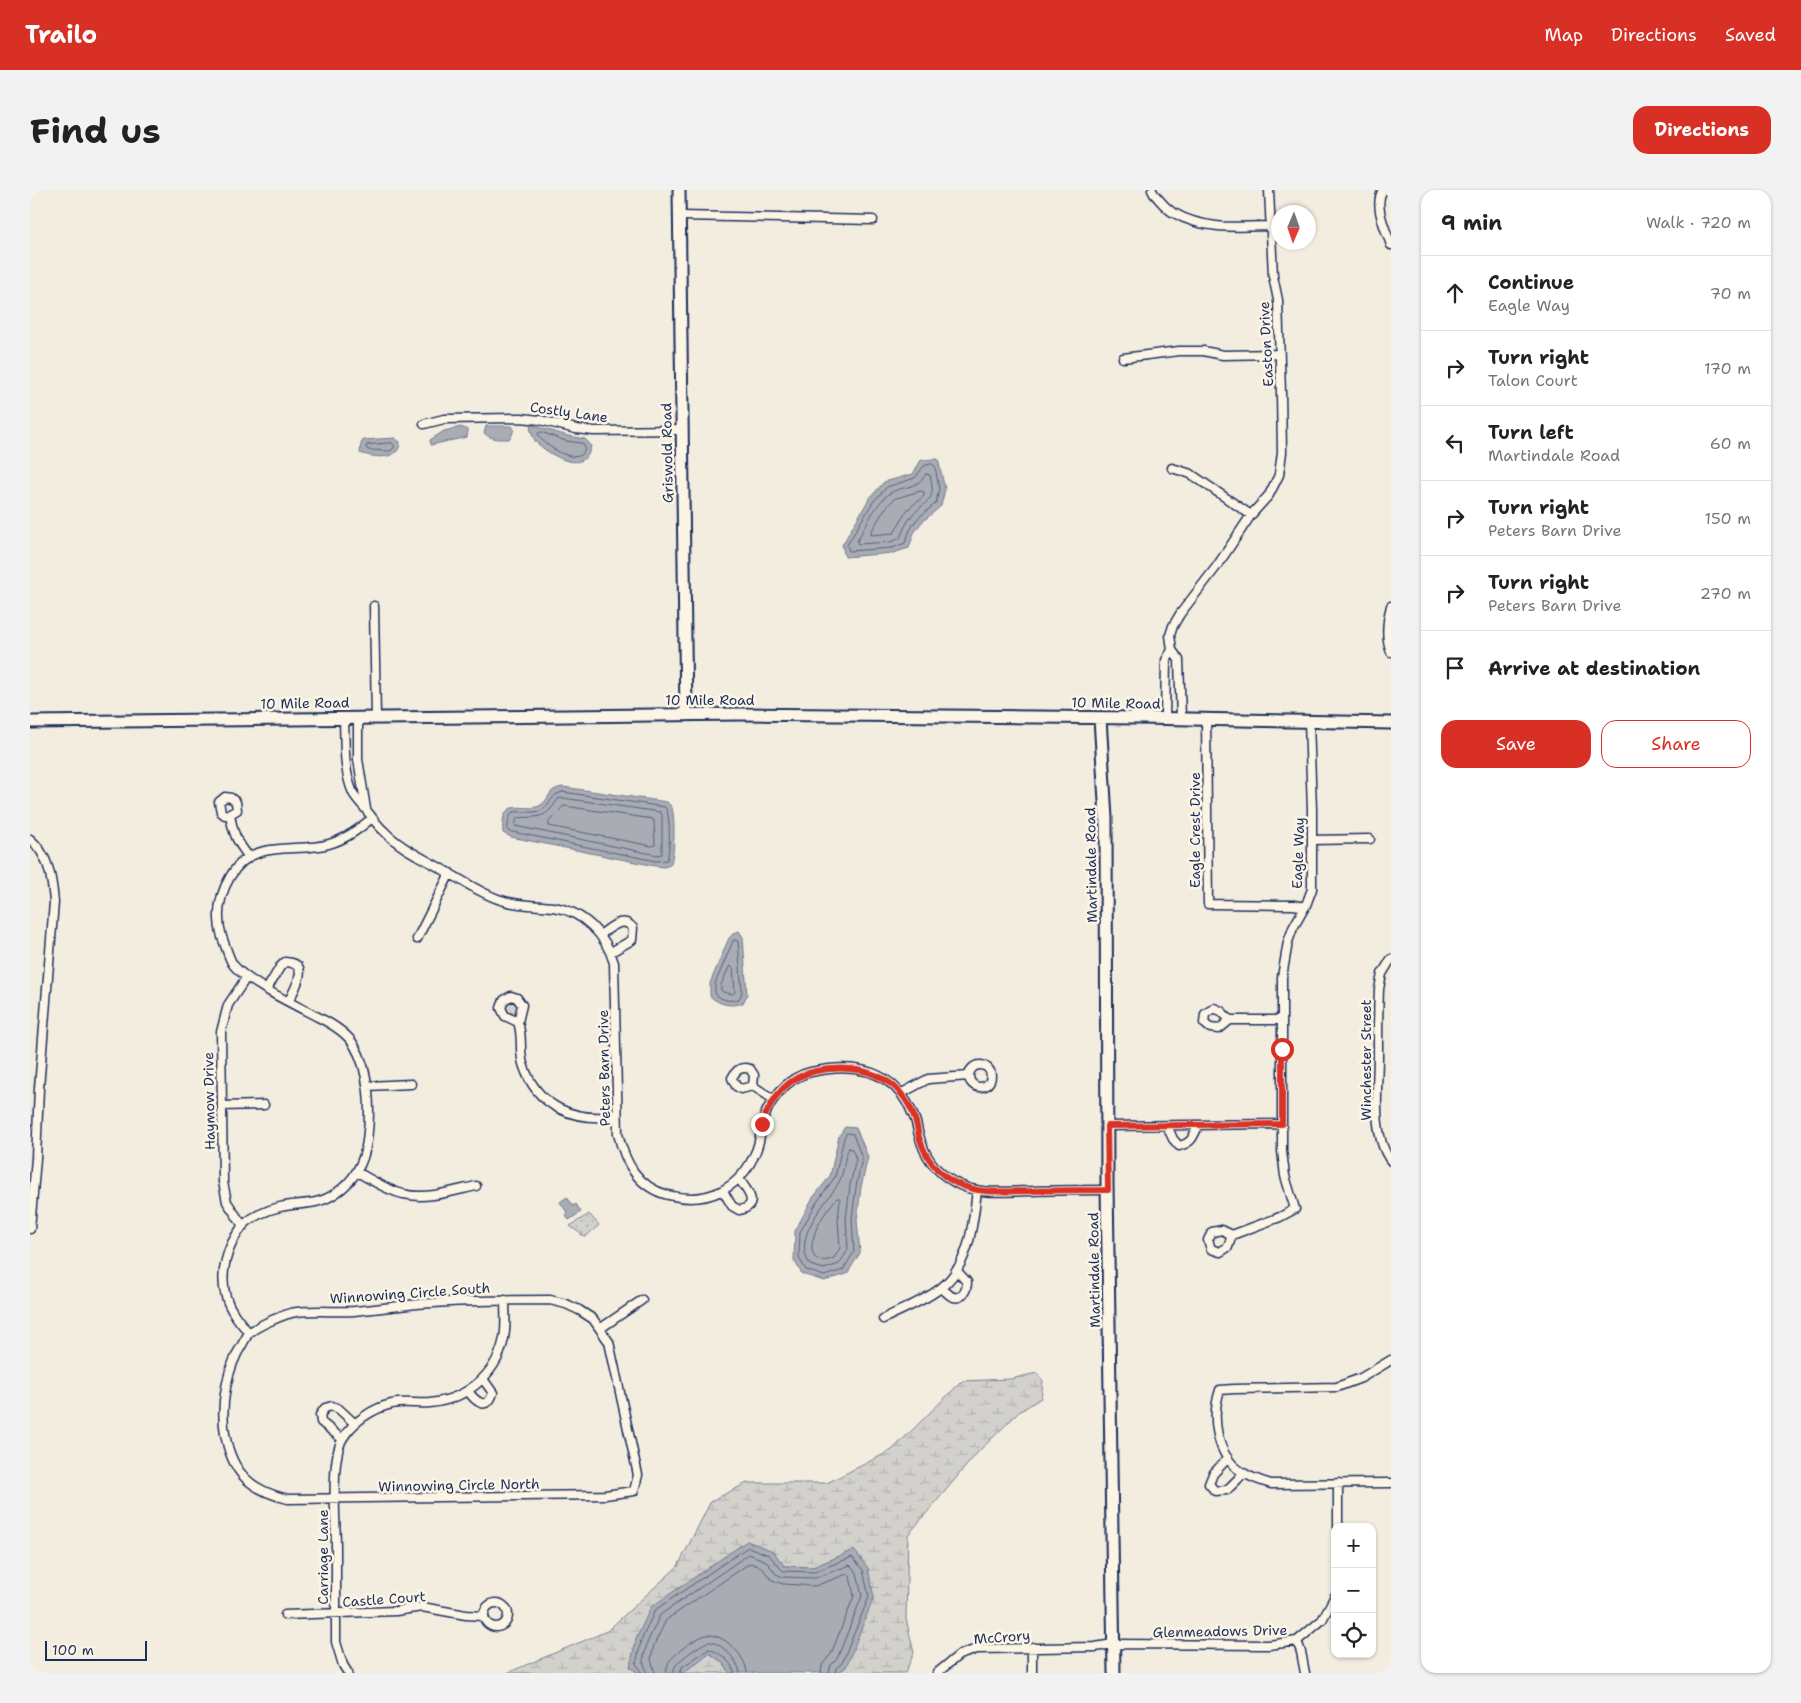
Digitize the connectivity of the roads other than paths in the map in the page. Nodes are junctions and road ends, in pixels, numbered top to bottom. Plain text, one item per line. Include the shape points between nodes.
1 (679, 190) edge
2 (1152, 190) edge
3 (1270, 190) edge
4 (1383, 190) edge
5 (680, 216) junction
6 (873, 220) dead end
7 (1270, 226) junction
8 (1391, 245) edge
9 (1279, 354) junction
10 (1123, 358) dead end
11 (424, 424) dead end
12 (682, 430) junction
13 (1172, 468) dead end
14 (1268, 495) junction
15 (1278, 499) dead end
16 (1251, 515) junction
17 (1217, 566) junction
18 (1225, 571) dead end
19 (374, 606) dead end
20 (1391, 606) edge
21 (1172, 650) junction
22 (1391, 652) edge
23 (686, 715) junction
24 (344, 718) junction
25 (358, 718) junction
26 (376, 718) junction
27 (1100, 718) junction
28 (1181, 718) junction
29 (1165, 719) junction
30 (1206, 719) junction
31 (1309, 721) junction
32 (30, 722) edge
33 (1391, 723) edge
34 (366, 809) junction
35 (230, 814) dead end
36 (372, 818) junction
37 (30, 839) edge
38 (1370, 839) dead end
39 (1312, 840) junction
40 (249, 857) junction
41 (450, 873) junction
42 (1305, 908) junction
43 (600, 935) junction
44 (417, 939) dead end
45 (611, 952) junction
46 (1391, 959) edge
47 (246, 978) junction
48 (267, 989) junction
49 (289, 1001) junction
50 (1230, 1020) dead end
51 (1281, 1020) junction
52 (518, 1022) dead end
53 (968, 1076) dead end
54 (411, 1084) dead end
55 (367, 1086) junction
56 (753, 1086) dead end
57 (902, 1093) junction
58 (773, 1099) junction
59 (264, 1105) dead end
60 (222, 1106) junction
61 (617, 1116) junction
62 (1282, 1124) junction
63 (1107, 1126) junction
64 (1167, 1126) junction
65 (1198, 1126) junction
66 (1391, 1161) edge
67 (357, 1172) junction
68 (739, 1179) junction
69 (476, 1186) dead end
70 (977, 1190) junction
71 (1108, 1190) junction
72 (723, 1191) junction
73 (243, 1226) junction
74 (30, 1228) edge
75 (1232, 1235) dead end
76 (956, 1270) junction
77 (941, 1288) junction
78 (505, 1300) junction
79 (642, 1300) dead end
80 (883, 1318) dead end
81 (601, 1328) junction
82 (249, 1333) junction
83 (609, 1342) joint
84 (1391, 1360) edge
85 (227, 1376) joint
86 (483, 1379) junction
87 (468, 1391) junction
88 (354, 1423) junction
89 (342, 1439) junction
90 (1228, 1458) junction
91 (1244, 1474) junction
92 (1391, 1483) edge
93 (1338, 1484) junction
94 (335, 1499) junction
95 (1338, 1523) edge
96 (1331, 1603) edge
97 (336, 1614) junction
98 (285, 1615) dead end
99 (483, 1616) dead end
100 (1297, 1642) junction
101 (1113, 1644) junction
102 (1076, 1646) joint
103 (1032, 1647) junction
104 (348, 1673) edge
105 (937, 1673) edge
106 (1032, 1673) edge
107 (1114, 1673) edge
108 (1305, 1673) edge

1 - 5 street, Griswold Road
2 - 7 street via 1172,213 1200,224
3 - 7 street, Easton Drive
4 - 8 street via 1379,196 1381,214
5 - 6 street
5 - 12 street, Griswold Road
7 - 9 street, Easton Drive via 1278,300
9 - 10 street via 1223,355 1179,351
9 - 14 street, Easton Drive via 1282,452 1279,474
11 - 12 street, Costly Lane via 444,419 521,418 594,431
12 - 23 street, Griswold Road
13 - 16 street via 1191,474
14 - 15 street
14 - 16 street, Easton Drive
16 - 17 street, Easton Drive
17 - 18 street
17 - 21 street, Easton Drive via 1177,620 1170,634
19 - 26 street
20 - 22 street via 1387,630
21 - 28 street, Easton Drive via 1179,660
21 - 29 street, Easton Drive via 1166,660
23 - 26 street, 10 Mile Road
23 - 27 street, 10 Mile Road
24 - 25 street, 10 Mile Road
24 - 32 street, 10 Mile Road
24 - 34 street, Peters Barn Drive via 346,770 353,792
25 - 26 street, 10 Mile Road
25 - 34 street, Peters Barn Drive via 358,766
27 - 29 street, 10 Mile Road
27 - 63 street, Martindale Road via 1106,818
28 - 29 street, 10 Mile Road
28 - 30 street, 10 Mile Road
30 - 31 street, 10 Mile Road
30 - 42 street, Eagle Crest Drive via 1208,904 1294,905
31 - 33 street, 10 Mile Road
31 - 39 street, Eagle Way
34 - 36 street, Peters Barn Drive
35 - 40 street via 233,834
36 - 40 street via 342,839 328,844 273,848
36 - 41 street, Peters Barn Drive via 404,847
37 - 74 street via 45,858 54,902
38 - 39 street
39 - 42 street, Eagle Way via 1312,889
40 - 47 street via 230,876 220,901 218,917 233,963
41 - 43 street, Peters Barn Drive via 501,900 554,907 581,916
41 - 44 street
42 - 51 street, Eagle Way via 1293,928 1284,957
43 - 45 street, Peters Barn Drive
43 - 45 street via 625,921 633,928 632,940
45 - 61 street, Peters Barn Drive via 615,978
46 - 66 street, Winchester Street via 1382,974 1379,989 1378,1120 1381,1141
47 - 48 street
47 - 60 street, Haymow Drive via 228,1005 220,1032
48 - 49 street
48 - 49 street via 285,962 294,962 301,974
49 - 55 street via 332,1024 354,1044 366,1074
50 - 51 street
51 - 62 street, Eagle Way
52 - 61 street via 523,1064 544,1098 565,1112 581,1117
53 - 57 street via 928,1079
54 - 55 street
55 - 67 street via 367,1140
56 - 58 street
57 - 58 street, Peters Barn Drive via 868,1071 839,1068 798,1077
57 - 70 street, Peters Barn Drive via 931,1162 954,1182
58 - 68 street, Peters Barn Drive via 762,1124 757,1150
59 - 60 street
60 - 73 street, Haymow Drive via 223,1182 227,1202
61 - 72 street, Peters Barn Drive via 618,1134 627,1162 643,1182 663,1194 684,1198 700,1198
62 - 65 street
62 - 75 street, Eagle Way via 1285,1176 1295,1209
63 - 64 street
63 - 71 street, Martindale Road
64 - 65 street
64 - 65 street via 1179,1146 1188,1144
67 - 69 street via 404,1195 435,1195
67 - 73 street via 336,1194 316,1202 280,1206
68 - 72 street, Peters Barn Drive
68 - 72 street via 750,1197 748,1206 739,1210 732,1206
70 - 71 street, Peters Barn Drive
70 - 76 street via 968,1245
71 - 101 street, Martindale Road
73 - 82 street via 226,1256 223,1277 226,1297 235,1317
76 - 77 street
76 - 77 street via 967,1282 965,1293 956,1297
77 - 80 street
78 - 81 street, Winnowing Circle South via 550,1300 566,1304 593,1319
78 - 82 street, Winnowing Circle South via 296,1312
78 - 86 street, Carriage Lane via 503,1342
79 - 81 street
81 - 83 street, Winnowing Circle South
82 - 85 street, Winnowing Circle South
83 - 94 street, Winnowing Circle North via 638,1475 634,1491 605,1495
84 - 90 street via 1361,1378 1337,1387 1220,1390 1216,1402 1216,1425 1220,1445
85 - 94 street, Winnowing Circle North via 225,1432 240,1474 254,1487 272,1495 288,1499
86 - 87 street, Carriage Lane
86 - 87 street via 493,1394 489,1401 479,1403
87 - 88 street, Carriage Lane via 448,1400 392,1404
88 - 89 street, Carriage Lane
88 - 89 street via 339,1409 325,1408 320,1415 321,1422
89 - 94 street, Carriage Lane via 336,1464
90 - 91 street
90 - 91 street via 1213,1474 1209,1484 1215,1491 1227,1490
91 - 93 street via 1271,1484
92 - 93 street
93 - 95 street
94 - 97 street, Carriage Lane
96 - 100 street, Glenmeadows Drive via 1322,1620
97 - 98 street, Castle Court
97 - 99 street, Castle Court via 422,1607
97 - 104 street, Carriage Lane via 336,1642
100 - 101 street, Glenmeadows Drive via 1269,1645
100 - 108 street
101 - 102 street, Glenmeadows Drive
101 - 107 street, Martindale Road
102 - 103 street, McCrory
103 - 105 street, McCrory via 977,1649 959,1655
103 - 106 street

